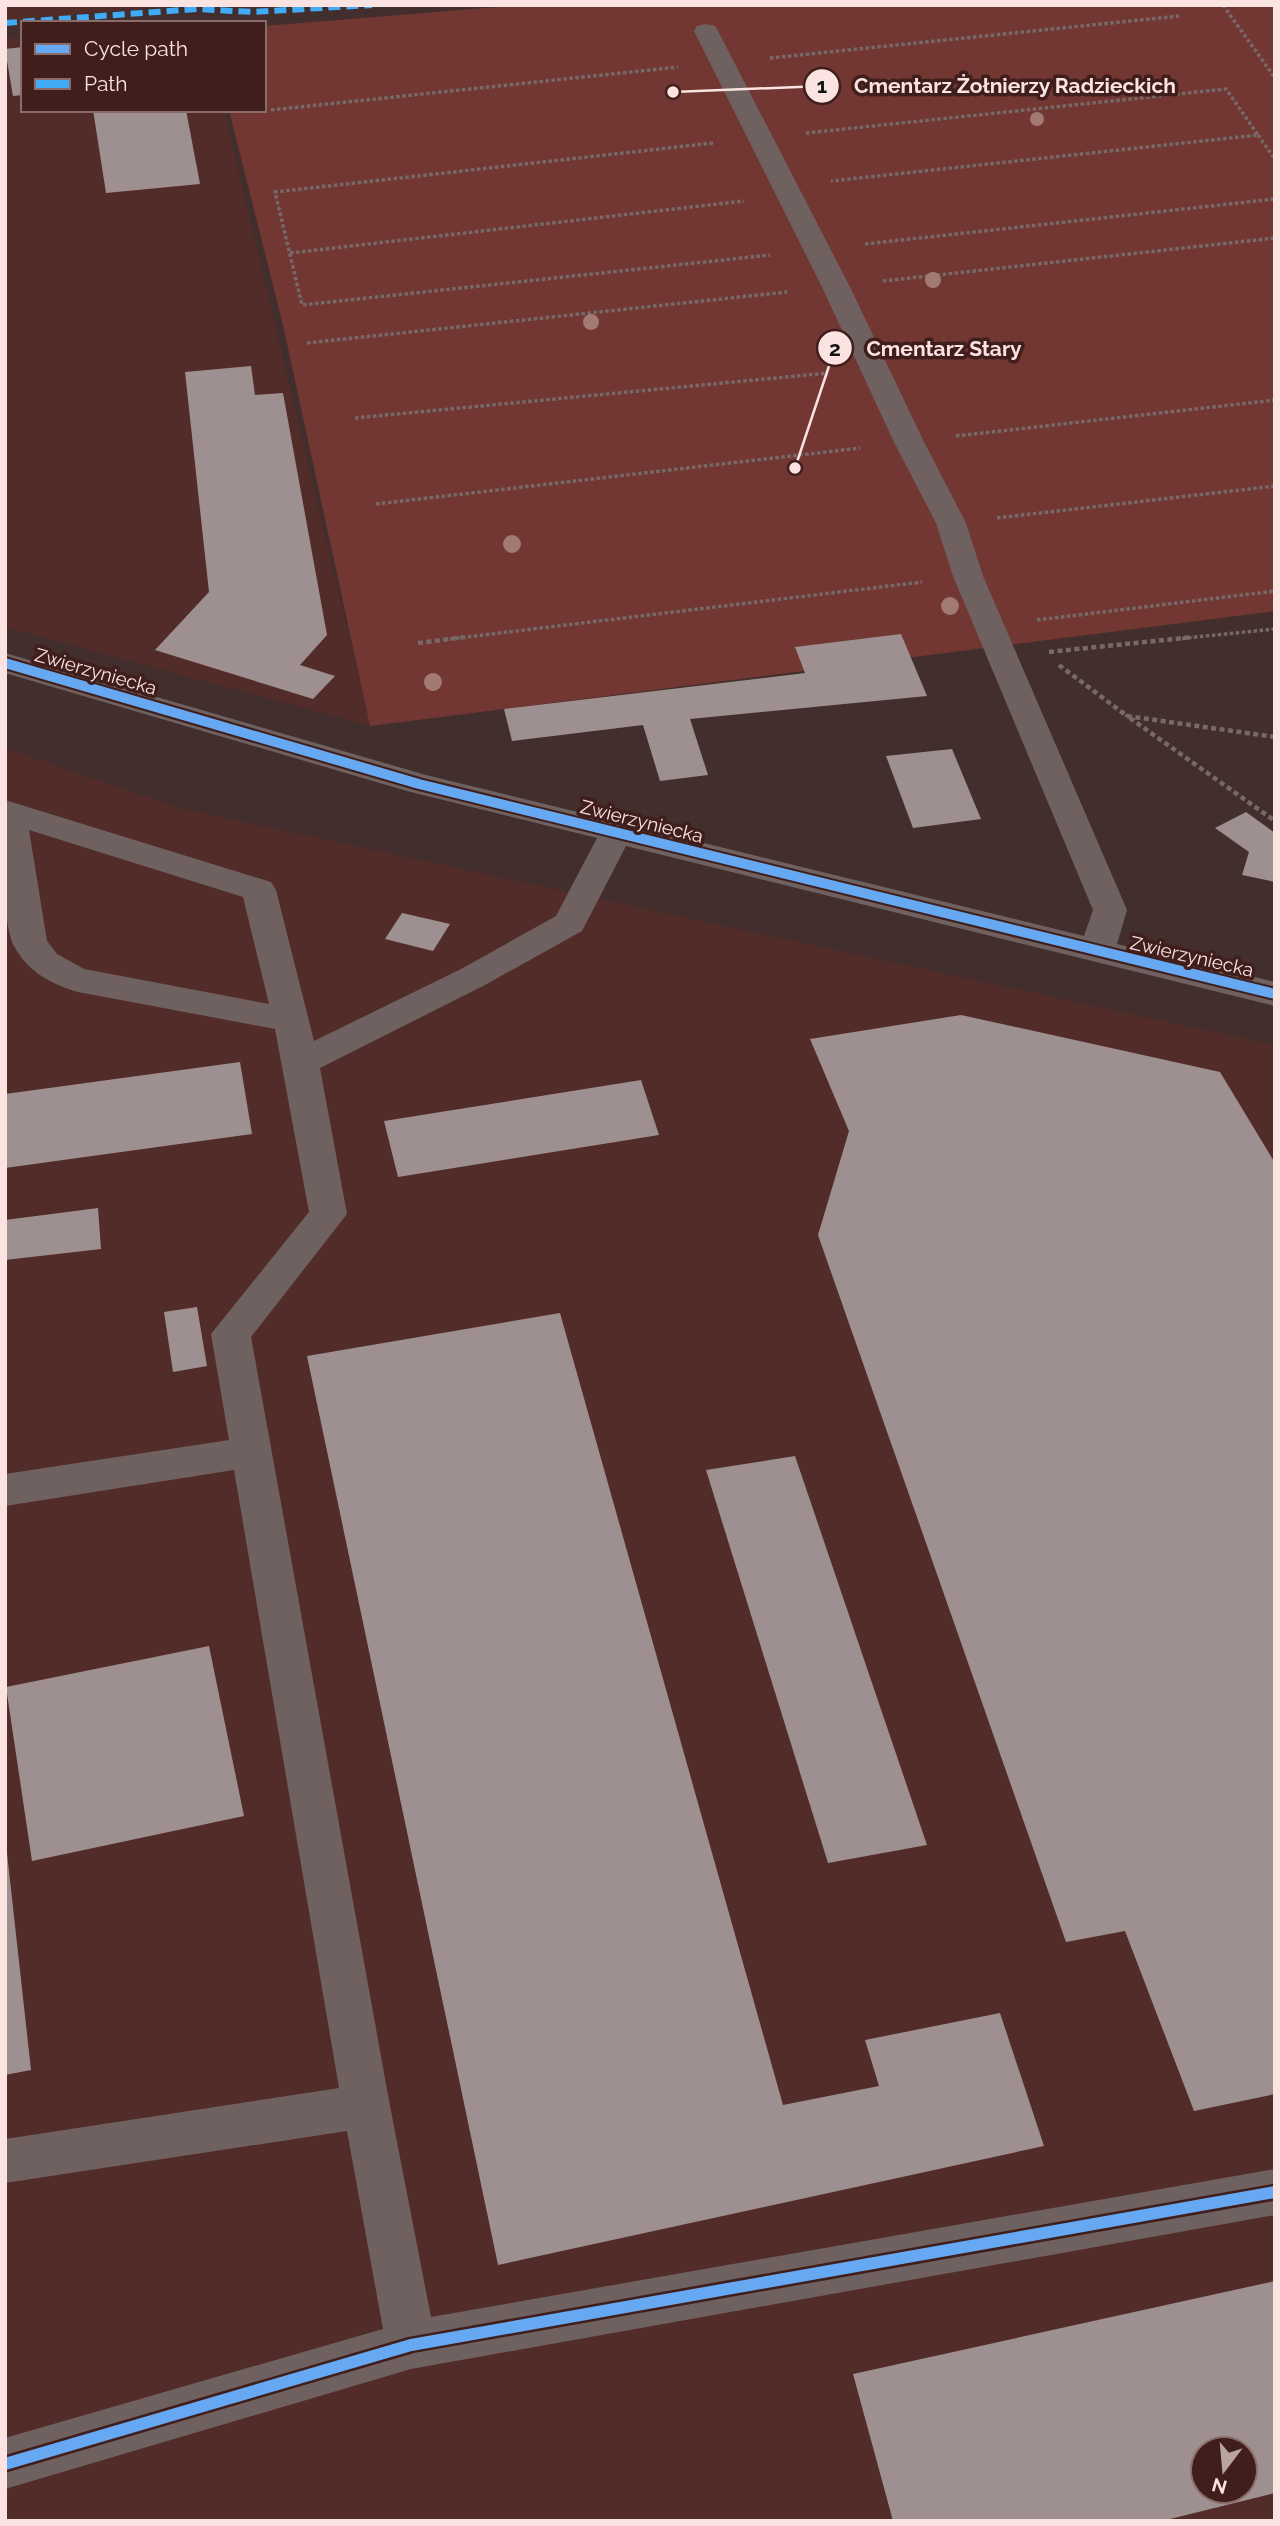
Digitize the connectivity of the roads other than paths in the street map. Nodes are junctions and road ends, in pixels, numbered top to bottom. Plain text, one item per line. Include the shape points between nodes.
1 (706, 30) dead end
2 (5, 663) edge
3 (8, 812) edge
4 (617, 833) junction
5 (1097, 951) junction
6 (1275, 993) edge
7 (291, 1020) junction
8 (301, 1062) junction
9 (252, 1452) junction
10 (5, 1490) edge
11 (366, 2106) junction
12 (5, 2161) edge
13 (1275, 2192) edge
14 (411, 2345) junction
15 (5, 2464) edge

1 - 5 street via 951,523 968,576 1110,910
2 - 4 street, Zwierzyniecka via 419,784
3 - 7 street via 259,890
3 - 7 street via 30,943 45,962 78,980
4 - 5 street, Zwierzyniecka
4 - 8 street via 570,923
5 - 6 street, Zwierzyniecka
7 - 8 street
8 - 9 street via 328,1214 231,1334
9 - 10 street
9 - 11 street
11 - 12 street
11 - 14 street
13 - 14 street
14 - 15 street

